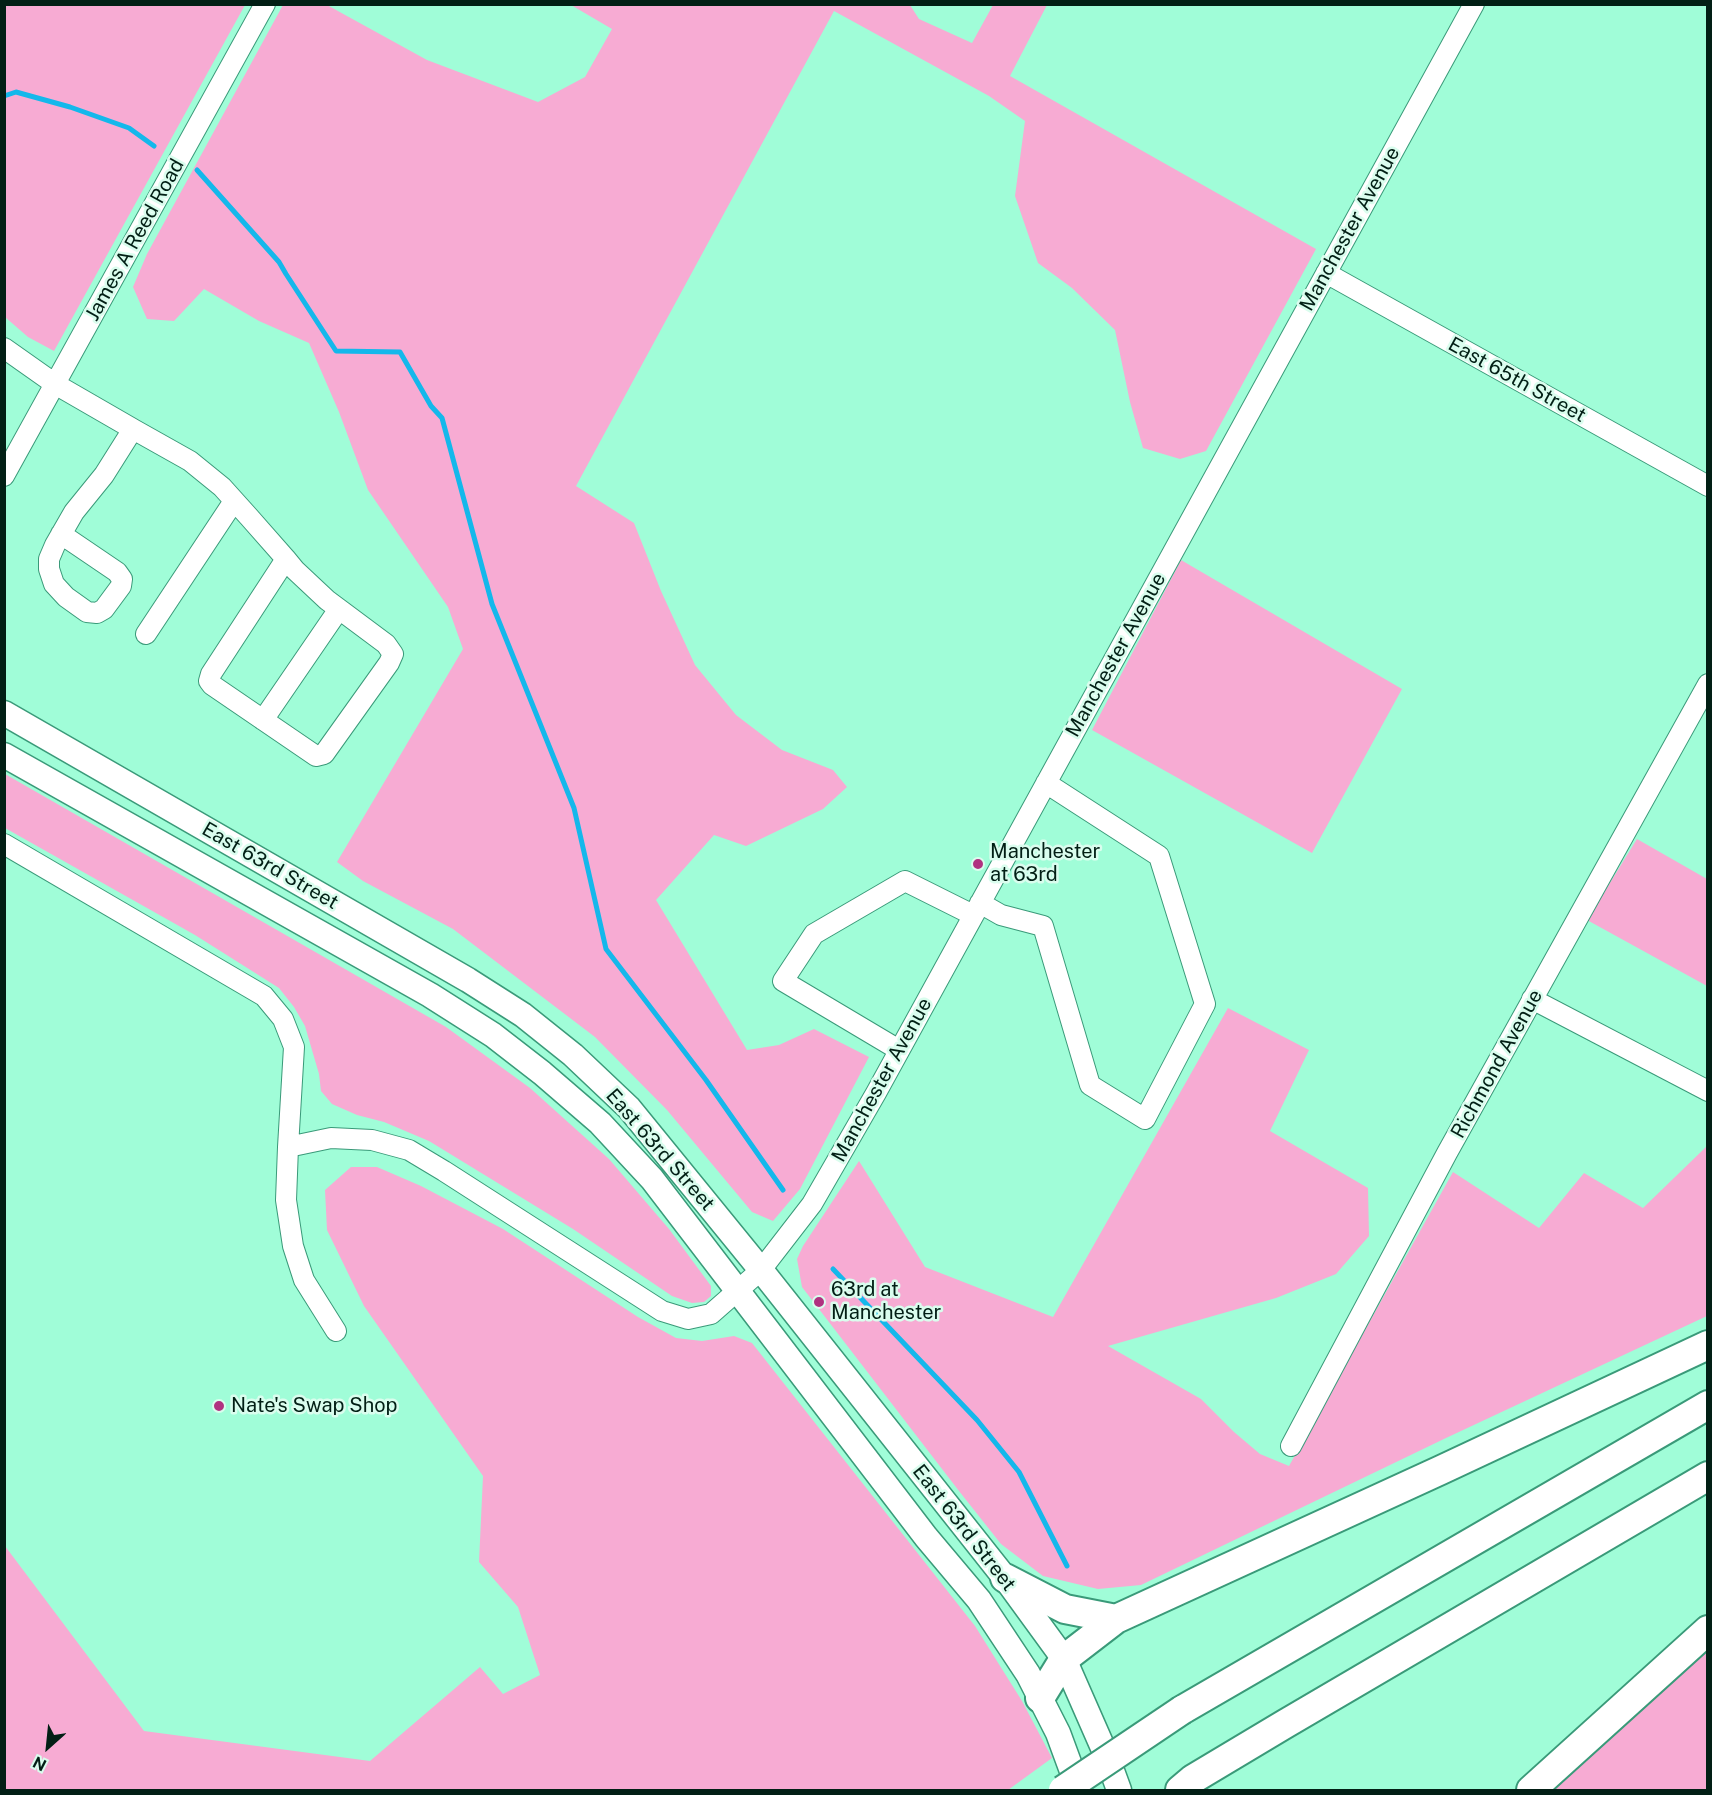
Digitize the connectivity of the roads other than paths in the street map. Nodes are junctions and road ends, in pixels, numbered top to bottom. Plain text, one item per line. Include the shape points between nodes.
1 (265, 4) edge
2 (1474, 4) edge
3 (1326, 273) junction
4 (4, 348) edge
5 (55, 384) junction
6 (133, 429) junction
7 (4, 476) edge
8 (1707, 486) edge
9 (234, 501) junction
10 (62, 534) dead end
11 (286, 560) junction
12 (339, 609) junction
13 (146, 634) dead end
14 (1707, 684) edge
15 (4, 713) edge
16 (262, 720) junction
17 (4, 755) edge
18 (1046, 783) junction
19 (4, 844) edge
20 (976, 909) junction
21 (1533, 999) junction
22 (899, 1050) junction
23 (1707, 1091) edge
24 (288, 1147) junction
25 (761, 1270) junction
26 (737, 1290) junction
27 (336, 1331) dead end
28 (1707, 1345) edge
29 (1707, 1405) edge
30 (1291, 1446) dead end
31 (1707, 1476) edge
32 (1005, 1578) junction
33 (1116, 1619) junction
34 (1707, 1630) edge
35 (1064, 1659) junction
36 (1040, 1698) junction
37 (1187, 1785) edge
38 (1063, 1791) edge
39 (1079, 1791) edge
40 (1119, 1791) edge
41 (1531, 1791) edge

1 - 5 street, James A Reed Road
2 - 3 street, Manchester Avenue
3 - 8 street, East 65th Street
3 - 18 street, Manchester Avenue
4 - 5 street
5 - 6 street
5 - 7 street, James A Reed Road
6 - 9 street via 190,461
6 - 10 street
9 - 11 street
9 - 13 street
11 - 12 street
11 - 16 street via 209,681
12 - 16 street
12 - 16 street via 386,644 393,654 389,663 324,754 316,756
14 - 21 street, Richmond Avenue
15 - 25 main road, East 63rd Street via 468,980 522,1015 573,1055 629,1108
17 - 26 main road, East 63rd Street via 430,995 493,1035 600,1123 652,1179
18 - 20 street, Manchester Avenue
18 - 20 street via 1159,856 1205,1005 1145,1119 1090,1085 1043,926
19 - 24 street via 264,996 283,1019 294,1047
20 - 22 street, Manchester Avenue
20 - 22 street via 905,881 814,934 783,981
21 - 23 street
21 - 30 street, Richmond Avenue
22 - 25 street, Manchester Avenue via 812,1204
24 - 26 street, Manchester Avenue via 341,1138 372,1140 409,1150 662,1311 688,1319 711,1314
24 - 27 street via 286,1200 293,1246 304,1280
25 - 26 street, Manchester Avenue
25 - 32 main road, East 63rd Street
26 - 36 main road, East 63rd Street via 926,1537 979,1600
28 - 33 highway
29 - 38 highway, bridge via 1182,1710
31 - 37 highway
32 - 33 highway via 1065,1609
32 - 35 main road, East 63rd Street
33 - 35 highway
34 - 41 highway
35 - 36 highway
35 - 40 main road, East 63rd Street
36 - 39 main road, East 63rd Street via 1058,1733

